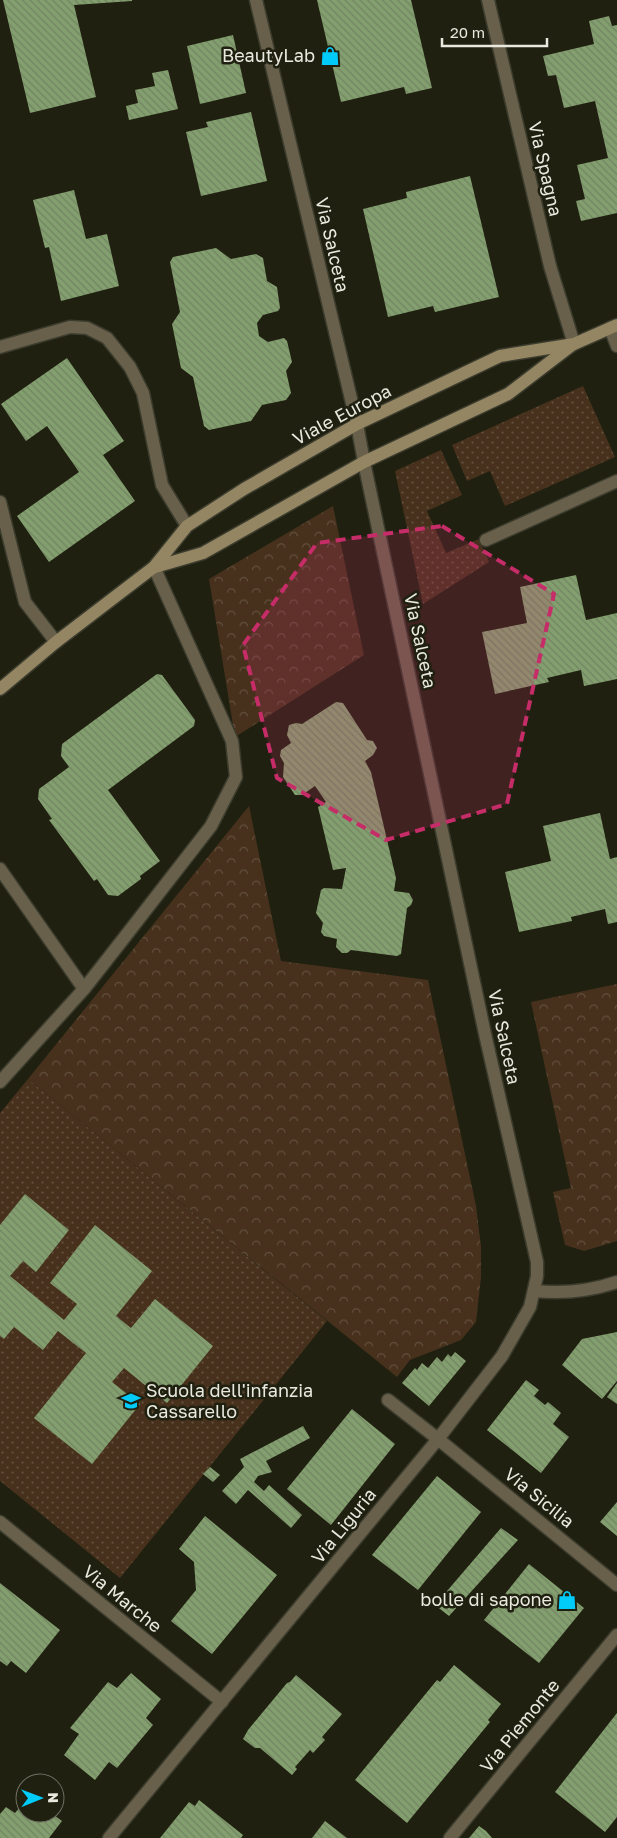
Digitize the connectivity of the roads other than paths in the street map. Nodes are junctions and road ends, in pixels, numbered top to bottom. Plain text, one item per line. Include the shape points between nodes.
1 (256, 0) edge
2 (488, 0) edge
3 (613, 327) edge
4 (574, 344) junction
5 (617, 346) edge
6 (0, 347) edge
7 (357, 424) junction
8 (364, 462) junction
9 (617, 481) edge
10 (0, 502) edge
11 (187, 526) junction
12 (486, 540) dead end
13 (154, 567) junction
14 (56, 642) junction
15 (1, 686) edge
16 (0, 869) edge
17 (84, 989) junction
18 (0, 1082) edge
19 (617, 1282) edge
20 (535, 1290) junction
21 (388, 1400) dead end
22 (438, 1439) junction
23 (0, 1522) edge
24 (617, 1585) edge
25 (617, 1636) edge
26 (222, 1702) junction
27 (109, 1838) edge
28 (450, 1838) edge

1 - 7 street, Via Salceta
2 - 4 street, Via Spagna via 550,266
3 - 4 main road, Viale Europa
3 - 5 street
4 - 7 main road, Viale Europa via 500,356
4 - 8 main road, Viale Europa via 508,394
6 - 11 street via 70,327 86,328 107,338 130,367 143,393 162,485
7 - 8 street, Via Salceta
7 - 11 main road, Viale Europa
8 - 13 main road, Viale Europa via 203,552
8 - 20 street, Via Salceta via 485,1034 537,1262
9 - 12 street
10 - 14 street via 25,602
11 - 13 main road, Viale Europa
13 - 14 main road, Viale Europa
13 - 17 street via 232,741 236,777 211,826
14 - 15 main road, Viale Europa
16 - 17 street
17 - 18 street
19 - 20 street via 597,1289 567,1292
20 - 22 street, Via Liguria via 523,1322 502,1356
21 - 22 street, Via Sicilia
22 - 24 street, Via Sicilia
22 - 26 street, Via Liguria
23 - 26 street, Via Marche
25 - 28 street, Via Piemonte
26 - 27 street, Via Liguria

